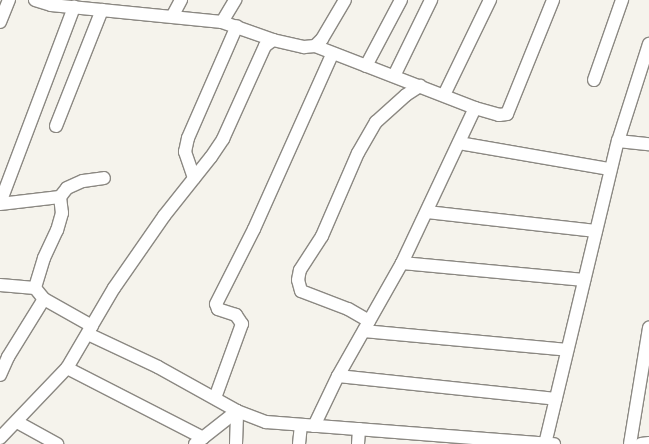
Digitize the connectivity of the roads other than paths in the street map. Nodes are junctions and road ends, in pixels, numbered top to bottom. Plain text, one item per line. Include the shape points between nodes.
1 (8, 0) edge
2 (35, 0) edge
3 (181, 0) edge
4 (235, 0) edge
5 (345, 0) edge
6 (400, 0) edge
7 (431, 0) edge
8 (490, 0) edge
9 (552, 0) edge
10 (622, 0) edge
11 (74, 7) junction
12 (102, 10) junction
13 (173, 15) junction
14 (0, 22) edge
15 (222, 22) junction
16 (237, 26) junction
17 (273, 40) junction
18 (649, 44) edge
19 (315, 46) junction
20 (332, 54) junction
21 (366, 66) junction
22 (394, 76) junction
23 (594, 80) dead end
24 (420, 86) junction
25 (444, 95) junction
26 (475, 108) junction
27 (56, 126) dead end
28 (618, 141) junction
29 (459, 143) junction
30 (649, 144) edge
31 (610, 169) junction
32 (104, 178) dead end
33 (194, 178) junction
34 (60, 197) junction
35 (0, 204) edge
36 (427, 212) junction
37 (596, 231) junction
38 (402, 263) junction
39 (584, 280) junction
40 (0, 285) edge
41 (35, 288) junction
42 (44, 299) junction
43 (367, 326) junction
44 (649, 328) edge
45 (90, 330) junction
46 (567, 350) junction
47 (4, 357) edge
48 (67, 368) junction
49 (0, 375) edge
50 (338, 376) junction
51 (215, 398) junction
52 (556, 399) junction
53 (236, 411) junction
54 (17, 422) junction
55 (301, 425) junction
56 (314, 426) junction
57 (359, 429) junction
58 (0, 438) edge
59 (199, 441) edge
60 (548, 443) edge
61 (649, 443) edge
62 (57, 444) edge
63 (236, 444) edge
64 (299, 444) edge
65 (358, 444) edge
66 (630, 444) edge
67 (641, 444) edge

1 - 14 street
2 - 11 street
3 - 13 street
4 - 15 street
5 - 19 street via 322,39
6 - 21 street
7 - 22 street
8 - 25 street
9 - 26 street via 507,114 499,115
10 - 23 street
11 - 12 street
11 - 35 street
12 - 13 street
12 - 27 street
13 - 15 street
15 - 16 street
16 - 17 street
16 - 33 street via 188,138 185,152
17 - 19 street via 304,47
17 - 33 street via 265,46 223,139
18 - 28 street
19 - 20 street
20 - 21 street
20 - 51 street via 254,228 216,304 218,309 236,315 242,324
21 - 22 street
22 - 24 street
24 - 25 street
24 - 43 street via 376,122 358,153 322,236 300,270 298,280 301,291 348,309
25 - 26 street
26 - 29 street
28 - 30 street
28 - 31 street
29 - 31 street
29 - 36 street
31 - 37 street
32 - 34 street via 83,181 67,188
33 - 45 street via 143,246
34 - 35 street
34 - 41 street via 62,213 58,230 44,258
36 - 37 street
36 - 38 street
37 - 39 street
38 - 39 street
38 - 43 street
39 - 46 street
40 - 41 street
41 - 42 street
42 - 45 street
42 - 47 street
43 - 46 street
43 - 50 street
44 - 66 street
45 - 48 street
45 - 51 street
46 - 52 street
47 - 49 street
48 - 54 street
48 - 59 street
50 - 52 street
50 - 56 street
51 - 53 street
52 - 60 street
53 - 55 street via 266,422
53 - 59 street
53 - 63 street
54 - 58 street
54 - 62 street
55 - 56 street
55 - 64 street
56 - 57 street
57 - 60 street
57 - 65 street
61 - 67 street

